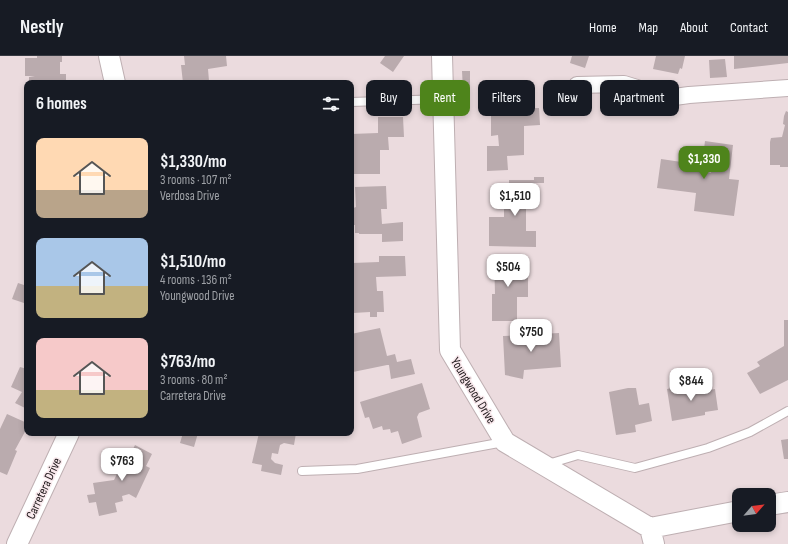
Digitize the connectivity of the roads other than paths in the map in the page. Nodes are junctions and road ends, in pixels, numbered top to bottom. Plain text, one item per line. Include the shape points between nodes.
1 (109, 56) edge
2 (442, 56) edge
3 (114, 80) edge
4 (443, 80) edge
5 (592, 85) edge
6 (788, 88) edge
7 (420, 100) edge
8 (354, 102) edge
9 (443, 116) edge
10 (788, 411) edge
11 (68, 436) edge
12 (505, 442) junction
13 (545, 465) junction
14 (302, 471) dead end
15 (788, 502) edge
16 (776, 504) edge
17 (732, 513) edge
18 (652, 536) edge
19 (17, 544) edge

1 - 3 street
2 - 4 street, Youngwood Drive
5 - 6 street via 624,84 637,88 653,100
7 - 8 lane
9 - 12 street, Youngwood Drive via 450,350
10 - 13 lane via 750,432 708,448 635,468 578,454
11 - 19 street, Carretera Drive
12 - 13 street, Youngwood Drive
12 - 14 lane via 357,469
13 - 18 street, Youngwood Drive
15 - 16 street
17 - 18 street

